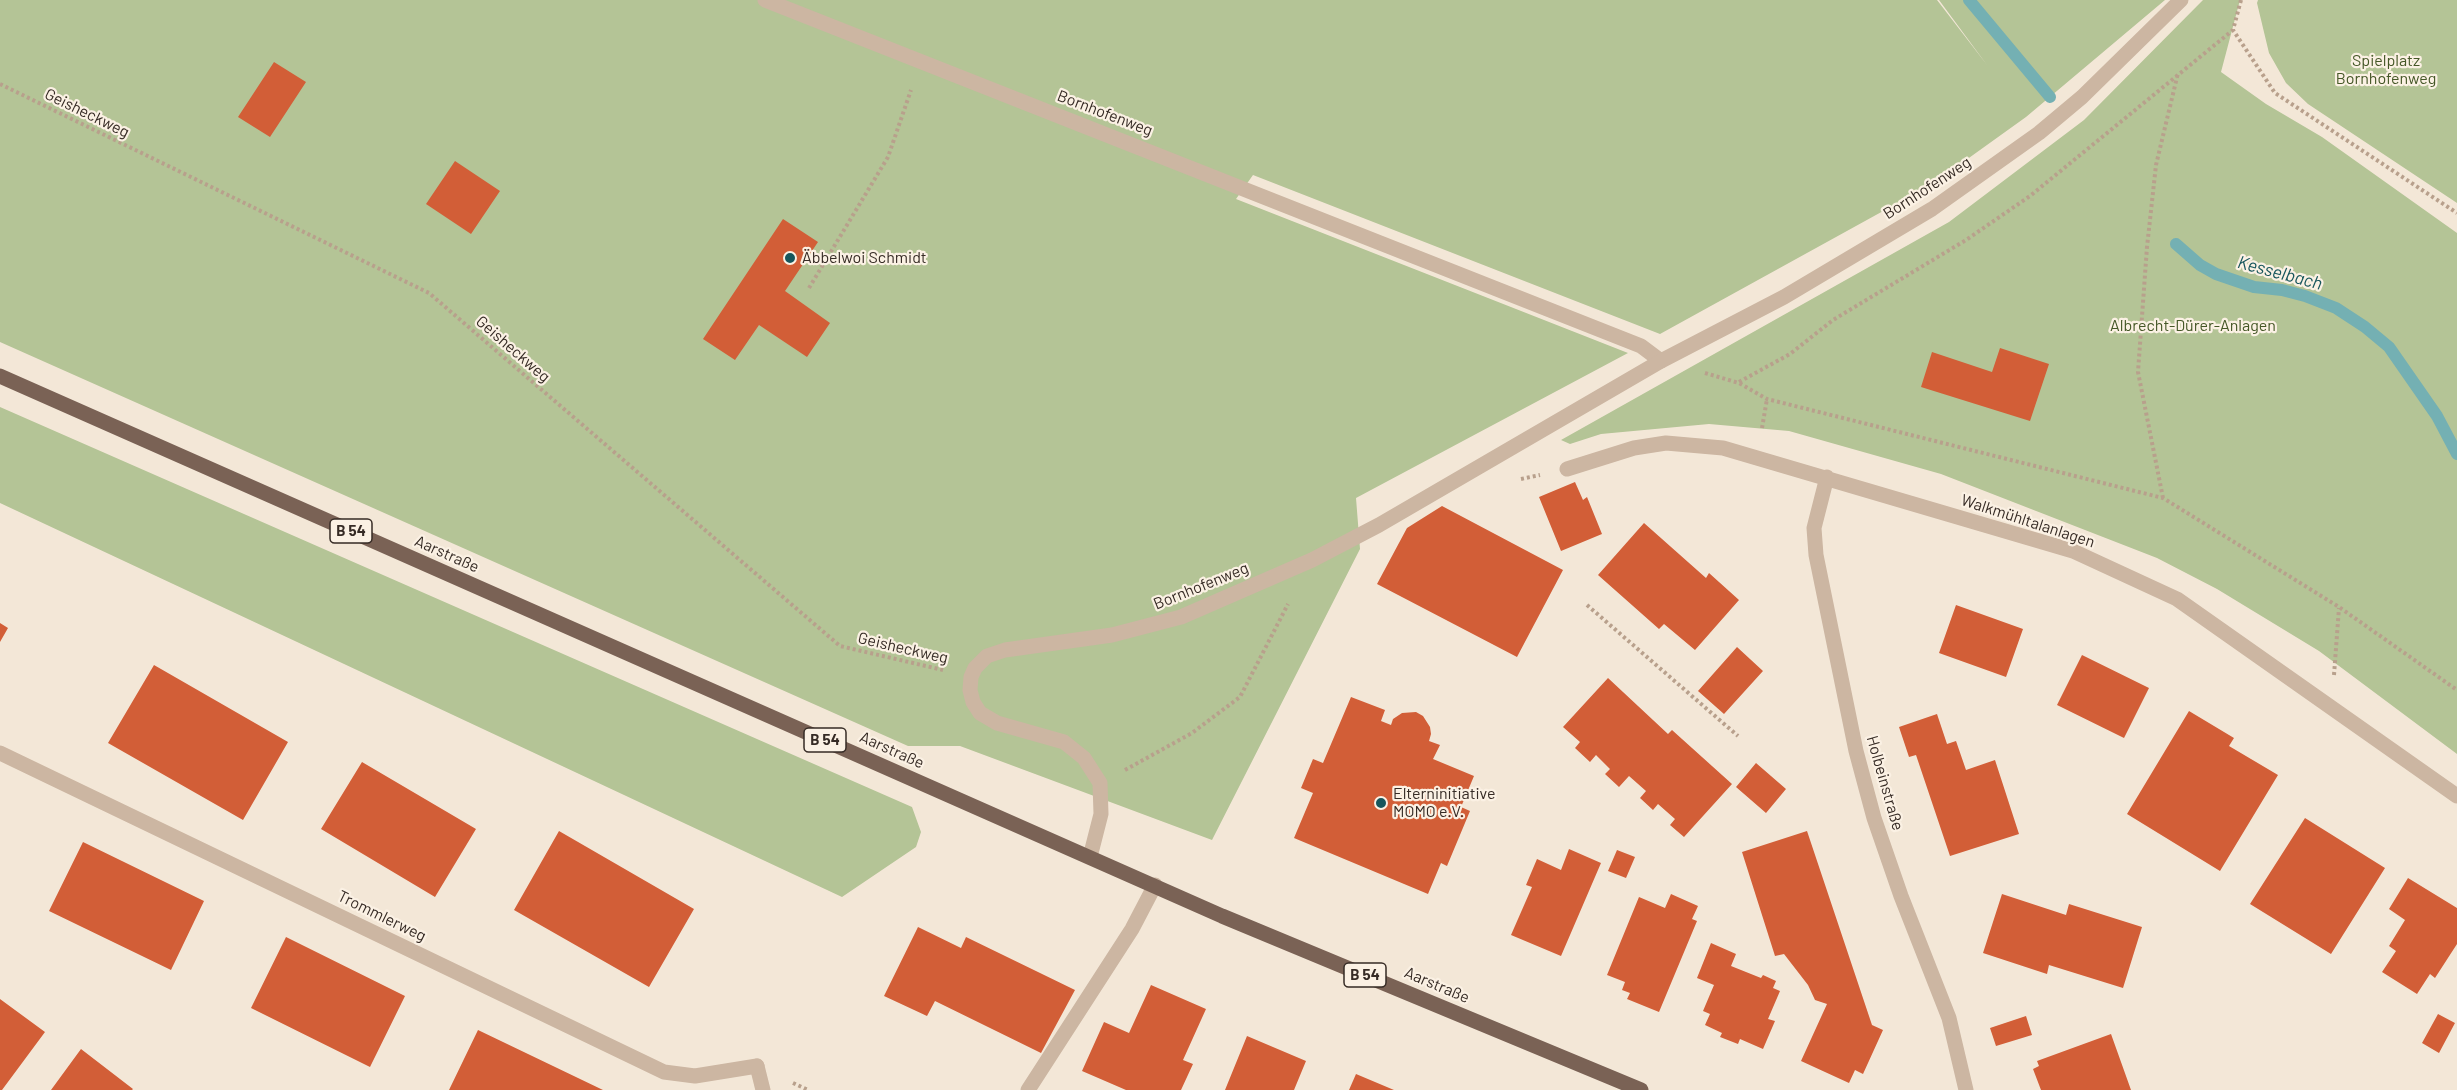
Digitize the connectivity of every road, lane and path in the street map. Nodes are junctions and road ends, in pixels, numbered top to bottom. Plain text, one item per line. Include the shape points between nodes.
1 (765, 0) edge
2 (2181, 0) edge
3 (2241, 0) edge
4 (2233, 30) junction
5 (921, 61) junction
6 (2178, 73) junction
7 (0, 84) edge
8 (2457, 213) edge
9 (809, 288) dead end
10 (1661, 361) junction
11 (0, 376) edge
12 (1738, 383) junction
13 (1767, 399) junction
14 (1763, 424) dead end
15 (1567, 469) dead end
16 (1827, 477) junction
17 (2163, 498) junction
18 (1312, 560) junction
19 (1587, 605) dead end
20 (2339, 607) junction
21 (971, 677) junction
22 (2457, 690) edge
23 (2332, 706) junction
24 (1738, 736) dead end
25 (0, 753) edge
26 (1137, 763) dead end
27 (2457, 796) edge
28 (1090, 857) junction
29 (1155, 885) junction
30 (763, 1090) edge
31 (1028, 1090) edge
32 (1641, 1090) edge
33 (1966, 1090) edge

1 - 5 street, Bornhofenweg
2 - 10 street, Bornhofenweg via 2082,97 2039,133 1932,209 1784,297
3 - 4 path
4 - 6 path
4 - 8 path via 2275,93
5 - 9 path via 888,157
5 - 10 street, Bornhofenweg via 1641,346
6 - 12 path via 2030,196 1966,240 1833,320 1790,354
6 - 17 path via 2156,165 2138,372
7 - 21 path, Geisheckweg via 429,293 840,646
10 - 12 path
10 - 18 street, Bornhofenweg
11 - 28 main road, Aarstraße / B 54
12 - 13 path
13 - 14 path
13 - 17 path
15 - 16 street, Walkmühltalanlagen via 1634,448 1665,443 1723,448
16 - 23 street, Walkmühltalanlagen via 2073,551 2177,599
16 - 33 street, Holbeinstraße via 1814,528 1816,555 1856,752 1901,896 1949,1018
17 - 20 path
18 - 21 street, Bornhofenweg via 1181,617 1144,628 995,652 981,662
18 - 26 path via 1240,697 1192,733
19 - 24 path
20 - 22 path
20 - 23 path
21 - 28 street via 972,696 980,713 997,723 1064,742 1084,758 1100,783 1101,814
23 - 27 street, Walkmühltalanlagen
25 - 30 street, Trommlerweg via 664,1072 695,1076 757,1066
28 - 29 main road, Aarstraße / B 54
29 - 31 street via 1132,929
29 - 32 main road, Aarstraße / B 54

